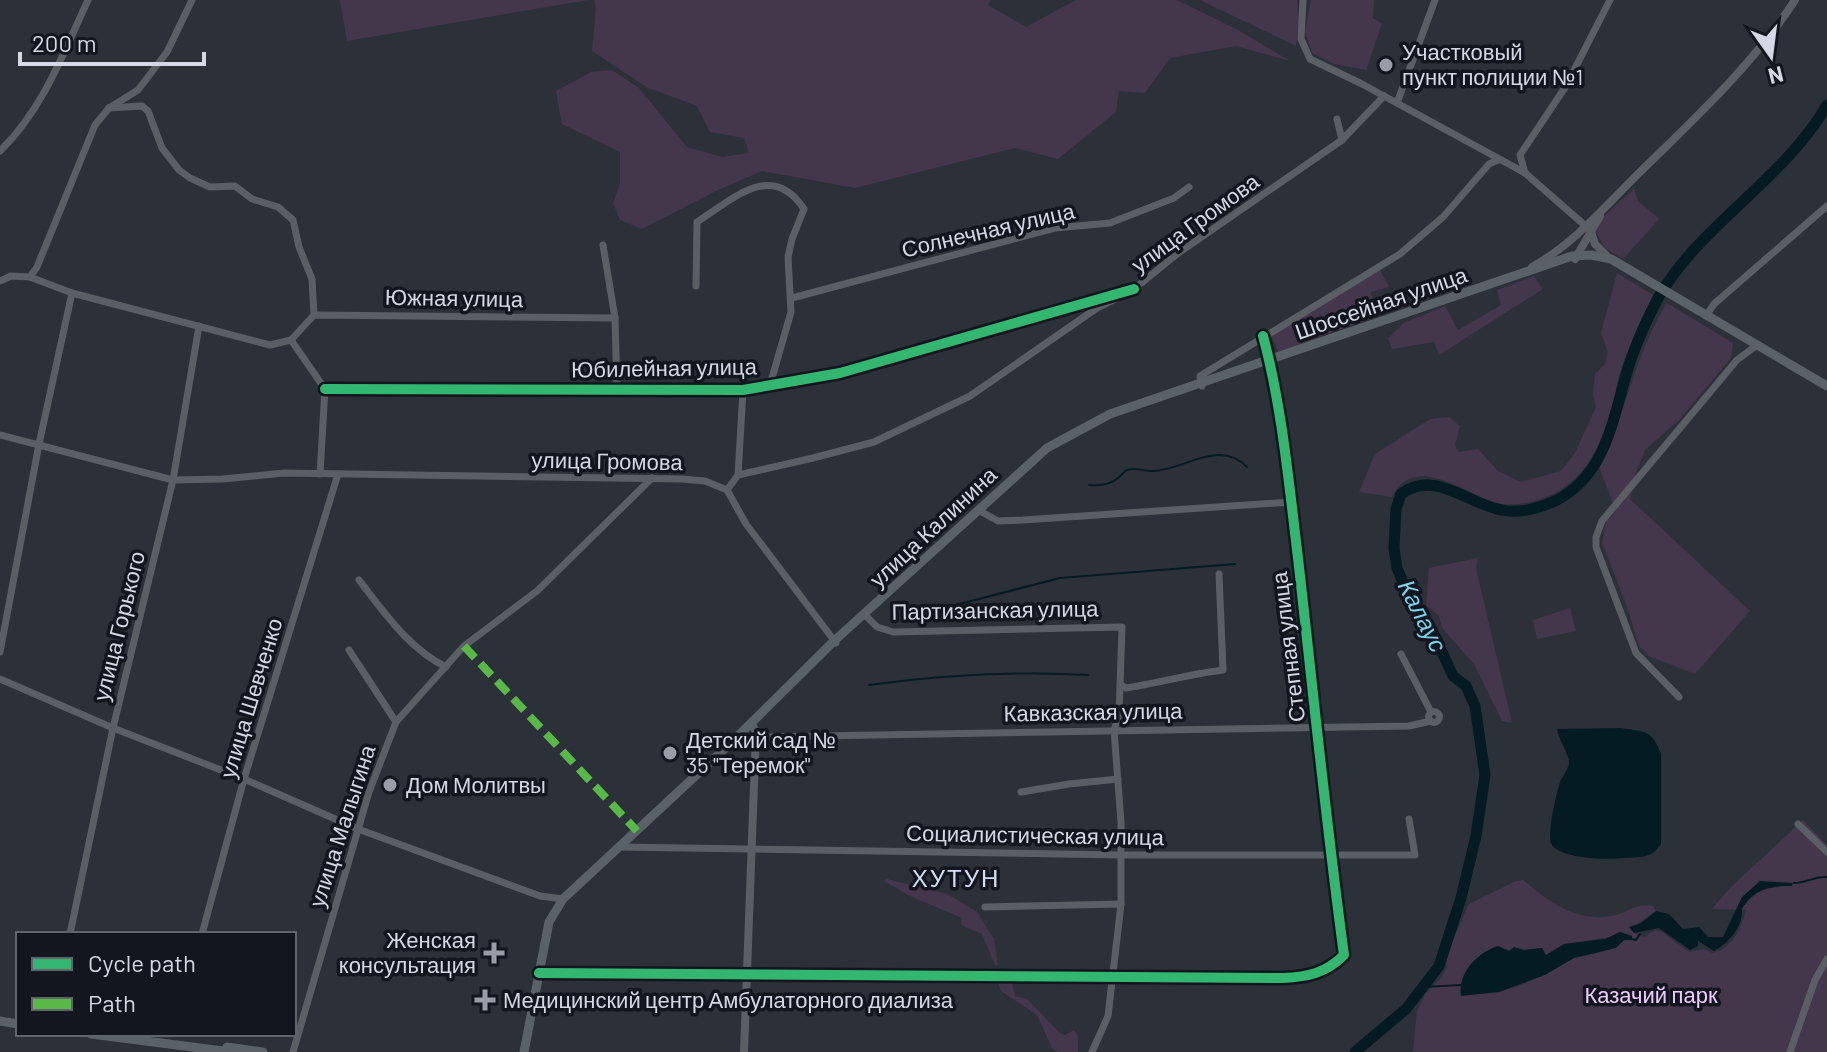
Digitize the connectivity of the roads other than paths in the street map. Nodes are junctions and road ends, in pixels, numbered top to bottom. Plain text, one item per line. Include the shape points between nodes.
1 (88, 0) edge
2 (192, 0) edge
3 (1303, 0) edge
4 (1435, 0) edge
5 (1610, 0) edge
6 (1795, 0) edge
7 (1384, 96) junction
8 (1397, 103) junction
9 (109, 108) junction
10 (1337, 119) dead end
11 (1342, 140) junction
12 (0, 151) edge
13 (1498, 160) junction
14 (1525, 173) junction
15 (1189, 187) dead end
16 (1607, 205) junction
17 (1827, 206) edge
18 (1588, 228) junction
19 (603, 245) dead end
20 (1574, 257) junction
21 (1608, 257) junction
22 (1517, 275) junction
23 (1638, 276) junction
24 (30, 277) junction
25 (0, 281) edge
26 (696, 286) dead end
27 (1134, 289) junction
28 (72, 293) junction
29 (792, 298) junction
30 (314, 315) junction
31 (1706, 316) junction
32 (615, 318) junction
33 (199, 326) junction
34 (1263, 336) junction
35 (291, 340) junction
36 (1757, 345) junction
37 (1270, 361) junction
38 (1201, 384) junction
39 (770, 385) junction
40 (1827, 386) edge
41 (325, 389) junction
42 (617, 390) junction
43 (743, 390) junction
44 (0, 435) edge
45 (39, 444) junction
46 (320, 474) junction
47 (338, 474) junction
48 (738, 475) junction
49 (652, 478) junction
50 (173, 480) junction
51 (727, 490) junction
52 (1291, 502) junction
53 (979, 511) junction
54 (1219, 574) dead end
55 (359, 580) dead end
56 (866, 616) junction
57 (835, 642) junction
58 (349, 650) dead end
59 (0, 652) edge
60 (1401, 654) dead end
61 (446, 667) junction
62 (0, 679) edge
63 (1121, 685) junction
64 (1679, 697) dead end
65 (396, 722) junction
66 (752, 724) junction
67 (1318, 725) junction
68 (113, 728) junction
69 (1114, 730) junction
70 (756, 737) junction
71 (244, 779) junction
72 (1118, 779) junction
73 (1021, 792) dead end
74 (1409, 819) dead end
75 (1798, 824) dead end
76 (358, 829) junction
77 (621, 847) junction
78 (751, 850) junction
79 (1827, 852) edge
80 (1330, 853) junction
81 (1122, 855) junction
82 (563, 899) junction
83 (1121, 904) junction
84 (985, 907) dead end
85 (70, 932) edge
86 (203, 932) edge
87 (1827, 959) edge
88 (541, 973) junction
89 (746, 974) junction
90 (1114, 978) junction
91 (124, 1036) edge
92 (147, 1036) edge
93 (174, 1039) edge
94 (200, 1048) edge
95 (231, 1052) edge
96 (263, 1052) edge
97 (293, 1052) edge
98 (526, 1052) edge
99 (744, 1052) edge
100 (1092, 1052) edge
101 (1790, 1052) edge

1 - 12 street via 49,85 20,131
2 - 9 street via 167,52 148,77
3 - 7 street via 1301,39 1310,59
4 - 8 street
5 - 14 street via 1566,86 1520,155
6 - 16 street via 1747,61
7 - 8 street
7 - 11 street, улица Громова
8 - 13 street
9 - 24 street via 95,125
9 - 30 street via 142,106 169,161 179,170 210,187 235,186 293,220 312,279
10 - 11 street
11 - 27 street, улица Громова
13 - 14 street
13 - 34 street, улица Калинина via 1400,254
14 - 18 street
15 - 29 street, Солнечная улица via 1110,223 1055,228
16 - 18 street
16 - 18 street
17 - 31 street
18 - 20 street
18 - 21 street
18 - 22 street
19 - 32 street
20 - 21 main road
20 - 22 main road, Шоссейная улица
20 - 23 main road via 1605,261
20 - 37 main road
21 - 23 main road
22 - 37 main road, Шоссейная улица
23 - 31 main road
24 - 25 street
24 - 28 street
26 - 29 street via 697,222 760,184 775,185 804,209 788,257
27 - 39 street, Юбилейная улица via 840,373
27 - 48 street, улица Громова via 1097,308 970,396 874,442
28 - 33 street
28 - 45 street
29 - 39 street
30 - 32 street, Южная улица
30 - 35 street
31 - 36 main road
32 - 42 street
33 - 35 street via 270,345
33 - 50 street, улица Горького
34 - 37 street, Степная улица
34 - 38 street, улица Калинина via 1200,376
35 - 41 street
36 - 40 main road
36 - 64 street via 1737,360 1611,510 1596,537 1636,653
37 - 38 main road, Шоссейная улица
37 - 52 street, Степная улица
38 - 53 main road, улица Калинина via 1110,414 1047,448
39 - 43 street, Юбилейная улица
41 - 42 street, Юбилейная улица
41 - 46 street
42 - 43 street, Юбилейная улица
43 - 48 street
44 - 45 street, улица Громова
45 - 50 street, улица Громова
45 - 59 street
46 - 47 street, улица Громова
46 - 50 street, улица Громова
47 - 49 street, улица Громова
47 - 71 street, улица Шевченко
48 - 51 street
49 - 51 street, улица Громова via 705,481
49 - 61 street, улица Малыгина via 537,591 464,646
50 - 68 street, улица Горького
51 - 57 street via 746,524
52 - 53 street via 998,521
52 - 67 street, Степная улица
53 - 56 main road, улица Калинина
54 - 63 street via 1223,670
55 - 61 street via 425,657
56 - 57 main road, улица Калинина
56 - 63 street, Партизанская улица via 880,629 893,632 1122,627
57 - 66 main road, улица Калинина
58 - 65 street
60 - 67 street, Кавказская улица via 1431,712 1438,713 1436,722
61 - 65 street, улица Малыгина
62 - 68 street
63 - 69 street, Партизанская улица
65 - 76 street, улица Малыгина
66 - 70 street
66 - 77 main road, улица Калинина
67 - 69 street, Кавказская улица
67 - 80 street, Степная улица
68 - 71 street
68 - 85 street, улица Горького
69 - 70 street, Кавказская улица
69 - 72 street, Партизанская улица
70 - 78 street
71 - 76 street
71 - 86 street, улица Шевченко
72 - 73 street
72 - 81 street, Партизанская улица
74 - 80 street, Социалистическая улица via 1415,855
75 - 79 street
76 - 82 street via 540,896
76 - 97 street, улица Малыгина
77 - 78 street, Социалистическая улица
77 - 82 main road, улица Калинина
77 - 88 main road via 565,901 552,923
78 - 81 street, Социалистическая улица
78 - 89 street
80 - 81 street, Социалистическая улица
80 - 90 street, Степная улица via 1344,955 1325,970 1302,977
81 - 83 street, Партизанская улица
82 - 88 main road, улица Калинина via 549,922
83 - 84 street
83 - 90 street, Партизанская улица
87 - 101 street
88 - 89 street
88 - 98 main road, улица Калинина
89 - 90 street
89 - 99 street
90 - 100 street, Партизанская улица via 1108,1016
91 - 93 main road
92 - 93 main road
93 - 94 main road
94 - 95 main road
94 - 96 main road

